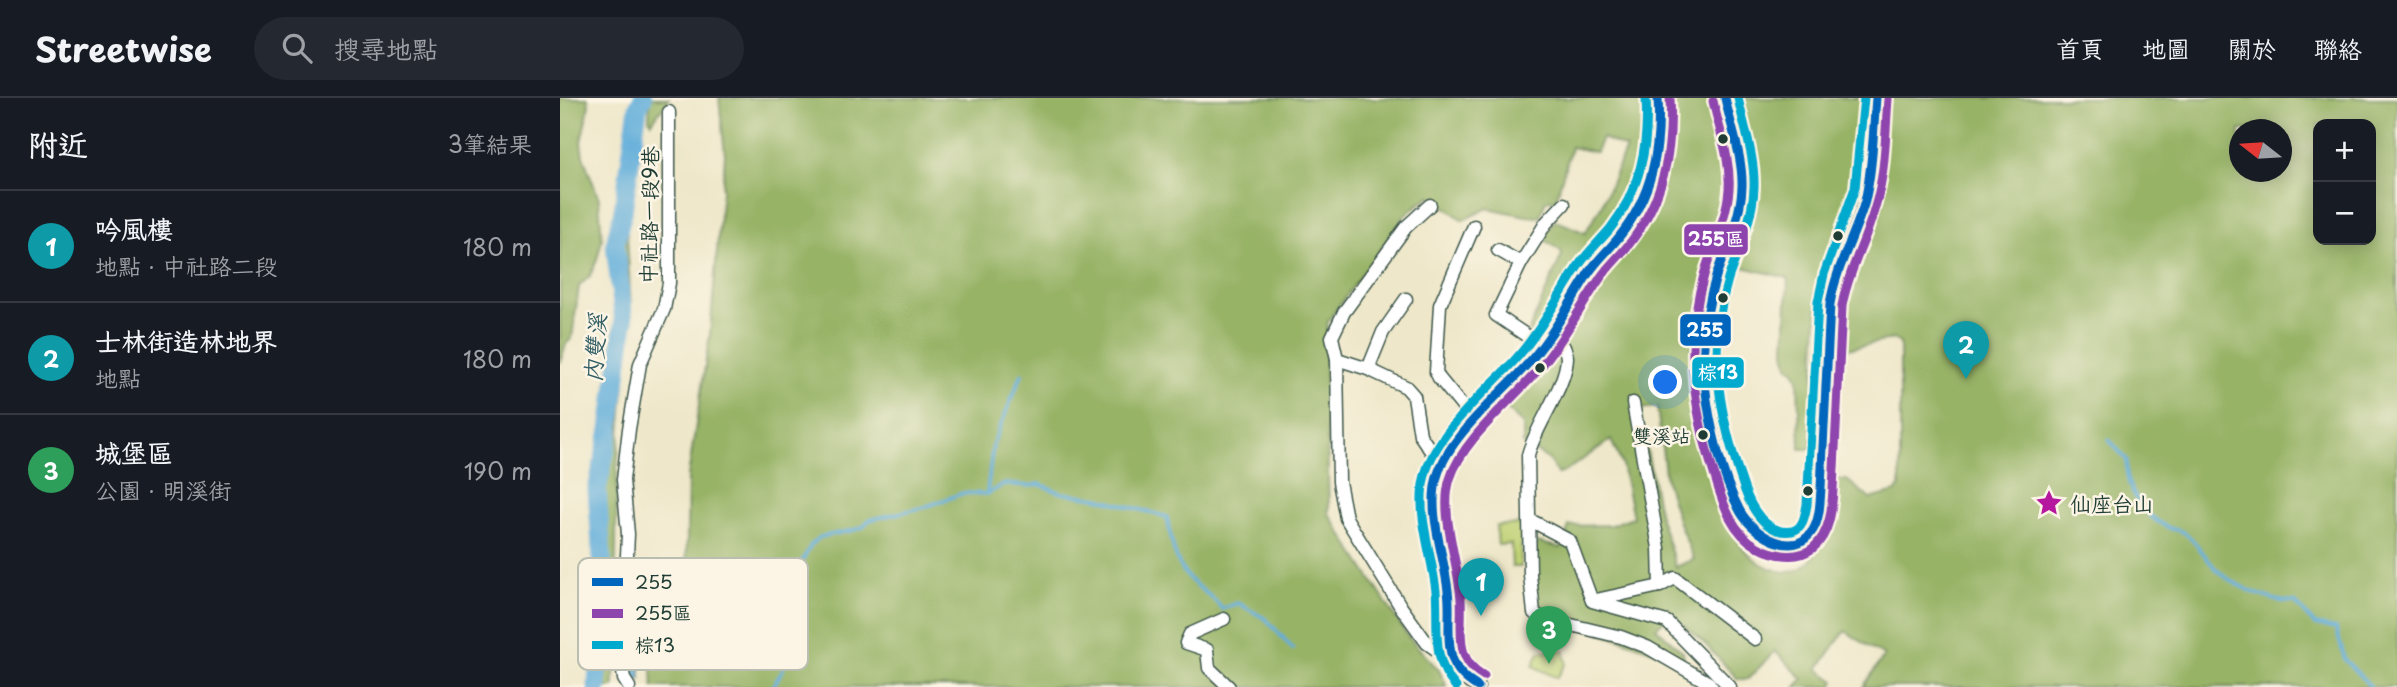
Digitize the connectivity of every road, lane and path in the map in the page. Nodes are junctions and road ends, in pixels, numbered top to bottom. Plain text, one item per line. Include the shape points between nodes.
1 (1658, 98) edge
2 (1725, 98) edge
3 (1876, 98) edge
4 (668, 112) dead end
5 (1564, 204) dead end
6 (1430, 205) dead end
7 (1474, 226) dead end
8 (1498, 250) dead end
9 (1521, 263) junction
10 (1406, 299) dead end
11 (1554, 332) junction
12 (1541, 350) junction
13 (1337, 359) junction
14 (1368, 369) junction
15 (1633, 403) dead end
16 (1476, 420) junction
17 (1441, 466) junction
18 (1530, 520) junction
19 (627, 558) edge
20 (1660, 586) junction
21 (1592, 601) junction
22 (1224, 619) dead end
23 (1755, 639) dead end
24 (1450, 659) junction
25 (623, 670) edge
26 (629, 687) edge
27 (1229, 687) edge
28 (1478, 687) edge
29 (1712, 687) edge
30 (1731, 687) edge

1 - 11 street via 1660,133 1647,192 1590,271
2 - 3 street via 1742,187 1708,313 1702,367 1706,404 1737,505 1757,534 1779,543 1806,537 1816,520 1830,302 1864,202
4 - 19 street, 中社路一段9巷 via 669,283 664,309 639,364 623,480
5 - 9 street
6 - 13 street via 1406,227 1344,312 1332,337
7 - 16 street via 1440,305 1436,372
8 - 9 street
9 - 12 street via 1496,315
10 - 14 street via 1383,332
11 - 12 street
11 - 18 street via 1567,357 1528,455
12 - 16 street
13 - 14 street
13 - 24 street via 1339,482 1346,518 1427,643
14 - 17 street via 1406,387 1414,396 1420,435
15 - 20 street via 1659,548
16 - 17 street
17 - 24 street via 1435,501 1448,577
18 - 21 street via 1570,541
18 - 29 street via 1534,612 1647,647
20 - 21 street
20 - 23 street via 1675,578
21 - 30 street via 1667,622
22 - 27 street via 1190,634 1186,643 1207,650 1209,668
24 - 28 street via 1458,673
25 - 26 street, 中社路一段9巷

